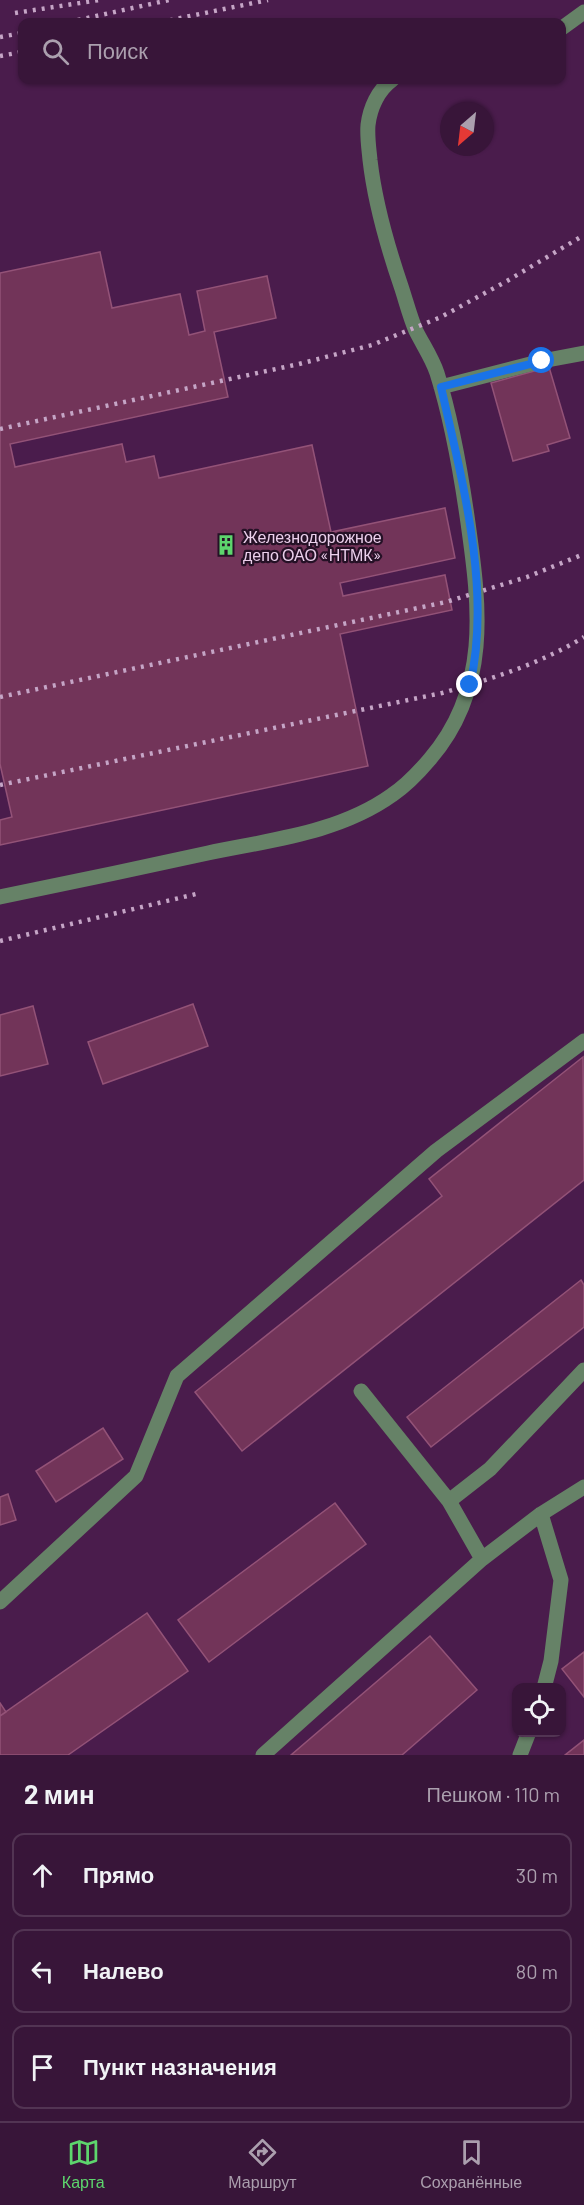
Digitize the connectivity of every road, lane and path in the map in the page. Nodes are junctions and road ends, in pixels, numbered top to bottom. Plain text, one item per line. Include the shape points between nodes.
1 (584, 12) edge
2 (566, 25) edge
3 (388, 84) edge
4 (584, 353) edge
5 (441, 387) junction
6 (0, 897) edge
7 (584, 1041) edge
8 (584, 1370) edge
9 (361, 1391) dead end
10 (584, 1487) edge
11 (449, 1501) junction
12 (542, 1515) junction
13 (482, 1559) junction
14 (0, 1602) edge
15 (545, 1683) edge
16 (527, 1737) edge
17 (263, 1755) edge
18 (520, 1755) edge

1 - 2 lane
3 - 5 lane via 379,93 369,116 373,184 386,243
4 - 5 lane
5 - 6 lane via 464,489 478,631 477,656 465,702 450,733 426,763 393,795 334,825
7 - 14 lane via 436,1151 177,1376 136,1476
8 - 11 lane via 490,1469
9 - 11 lane
10 - 12 lane
11 - 13 lane
12 - 13 lane
12 - 15 lane via 561,1580
13 - 17 lane
16 - 18 lane

